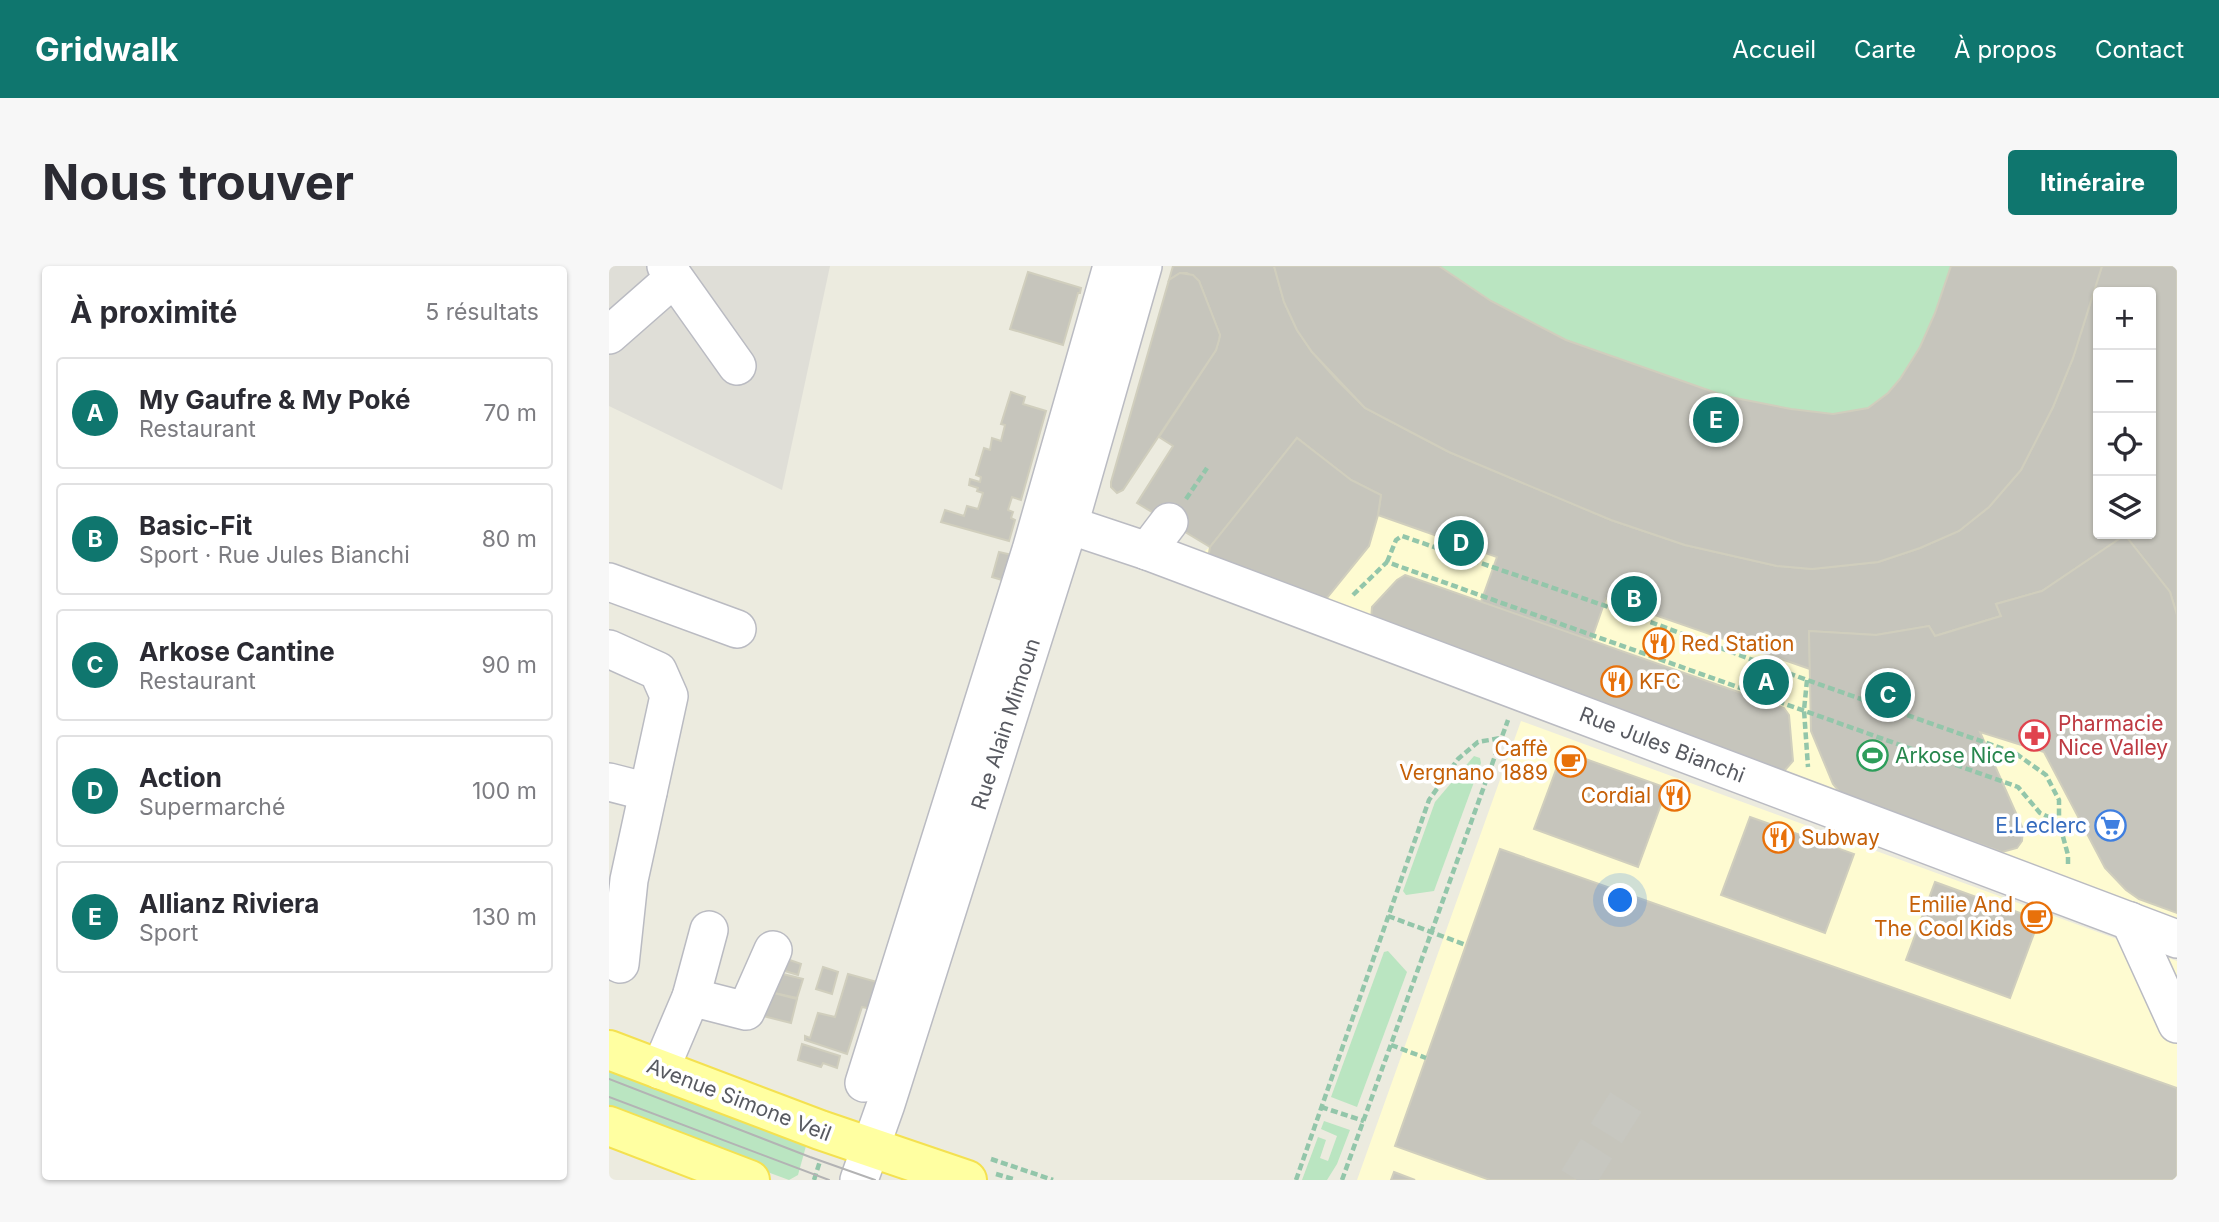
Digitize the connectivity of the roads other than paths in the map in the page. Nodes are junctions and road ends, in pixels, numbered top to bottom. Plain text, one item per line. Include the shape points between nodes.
1 (1112, 266) edge
2 (1143, 266) edge
3 (670, 272) edge
4 (609, 335) edge
5 (737, 366) dead end
6 (1169, 522) dead end
7 (1069, 525) junction
8 (1147, 551) junction
9 (609, 582) edge
10 (737, 629) dead end
11 (609, 649) edge
12 (609, 782) edge
13 (647, 792) junction
14 (2130, 921) junction
15 (709, 930) dead end
16 (2177, 939) edge
17 (773, 950) dead end
18 (620, 964) dead end
19 (691, 998) junction
20 (2177, 1024) edge
21 (609, 1050) edge
22 (660, 1070) junction
23 (864, 1083) dead end
24 (609, 1126) edge
25 (865, 1164) edge
26 (750, 1180) edge
27 (967, 1180) edge

1 - 23 street via 1031,550
2 - 7 street, Rue Alain Mimoun
3 - 4 street
3 - 5 street
6 - 8 street
7 - 8 street, Rue Jules Bianchi
7 - 25 street, Rue Alain Mimoun
8 - 14 street, Rue Jules Bianchi
9 - 10 street
11 - 13 street via 658,671 669,695
12 - 13 street
13 - 18 street via 629,880
14 - 16 street, Rue Jules Bianchi
14 - 20 street
15 - 19 street
17 - 19 street via 746,1011
19 - 22 street
21 - 22 main road, Avenue Simone Veil
22 - 25 main road, Avenue Simone Veil
24 - 26 main road
25 - 27 main road, Avenue Simone Veil

